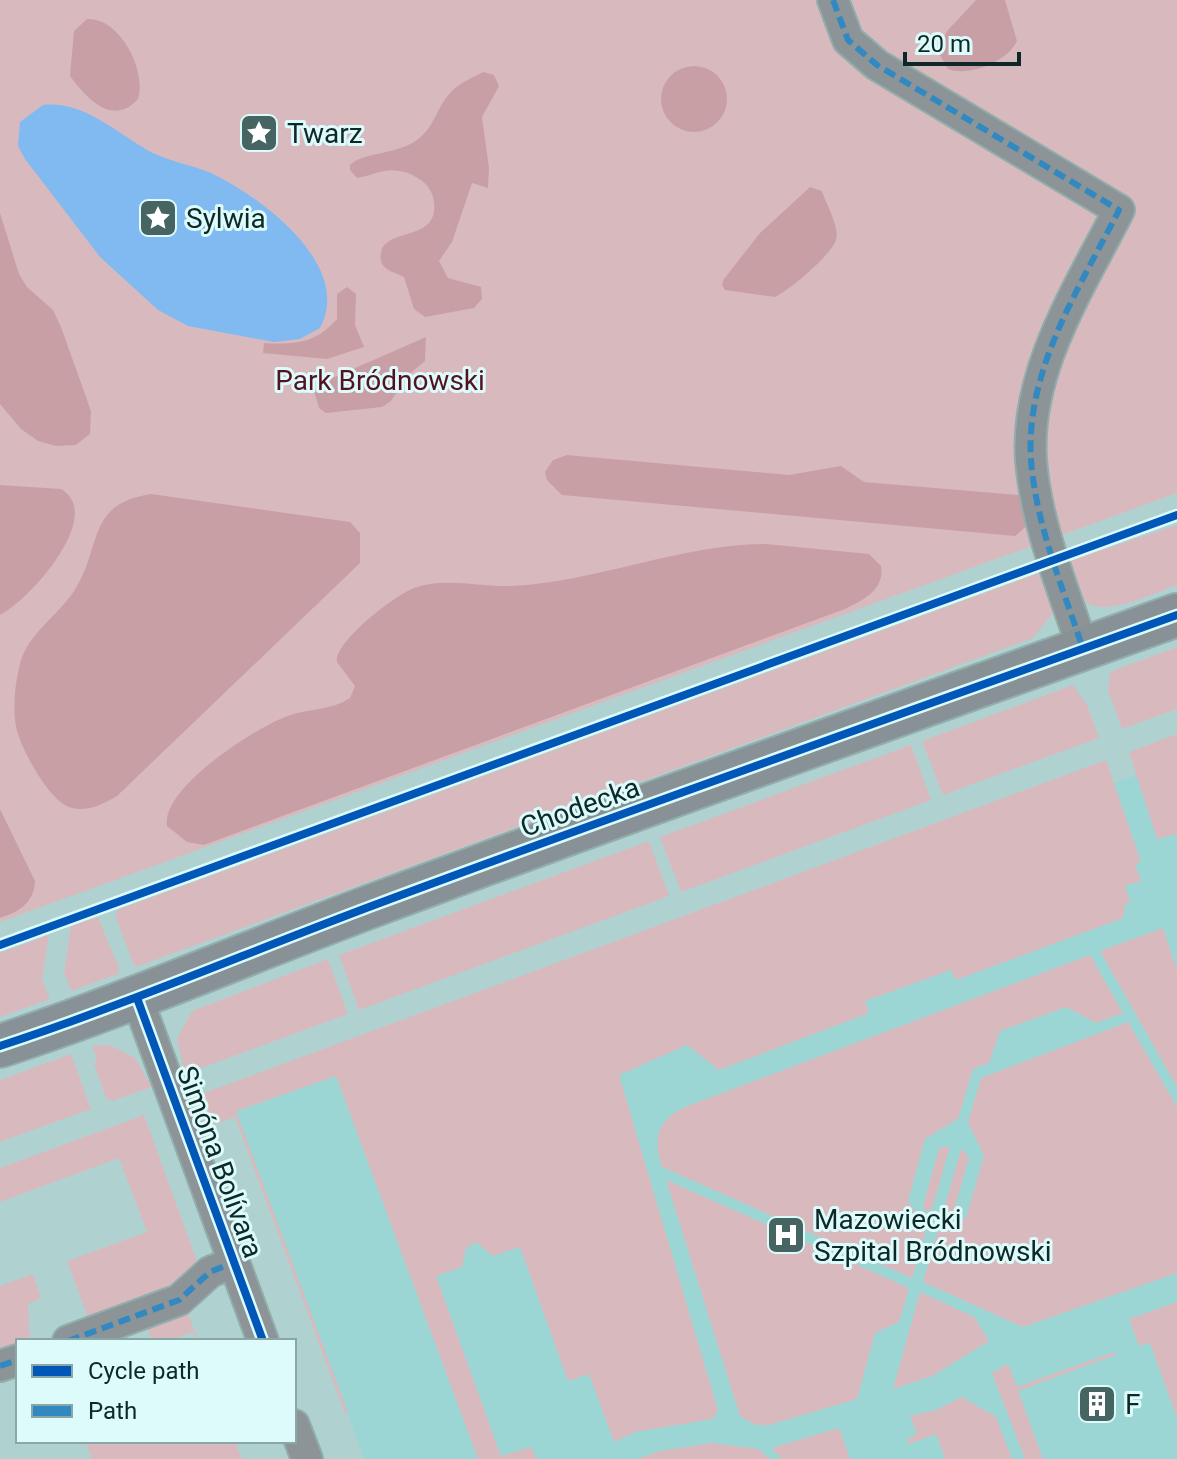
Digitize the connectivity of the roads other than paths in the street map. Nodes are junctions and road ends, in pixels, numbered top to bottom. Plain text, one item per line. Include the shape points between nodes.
1 (833, 0) edge
2 (1177, 615) edge
3 (1083, 649) junction
4 (137, 998) junction
5 (0, 1046) edge
6 (234, 1262) junction
7 (73, 1339) edge
8 (262, 1339) edge
9 (296, 1430) edge
10 (307, 1459) edge

1 - 3 street via 848,40 877,65 1119,210 1053,342 1036,396 1031,458 1037,499
2 - 3 street, Chodecka
3 - 4 street, Chodecka via 375,905
4 - 5 street, Chodecka
4 - 6 street, Simóna Bolívara
6 - 7 street via 210,1272 179,1300
6 - 8 street, Simóna Bolívara
9 - 10 street

